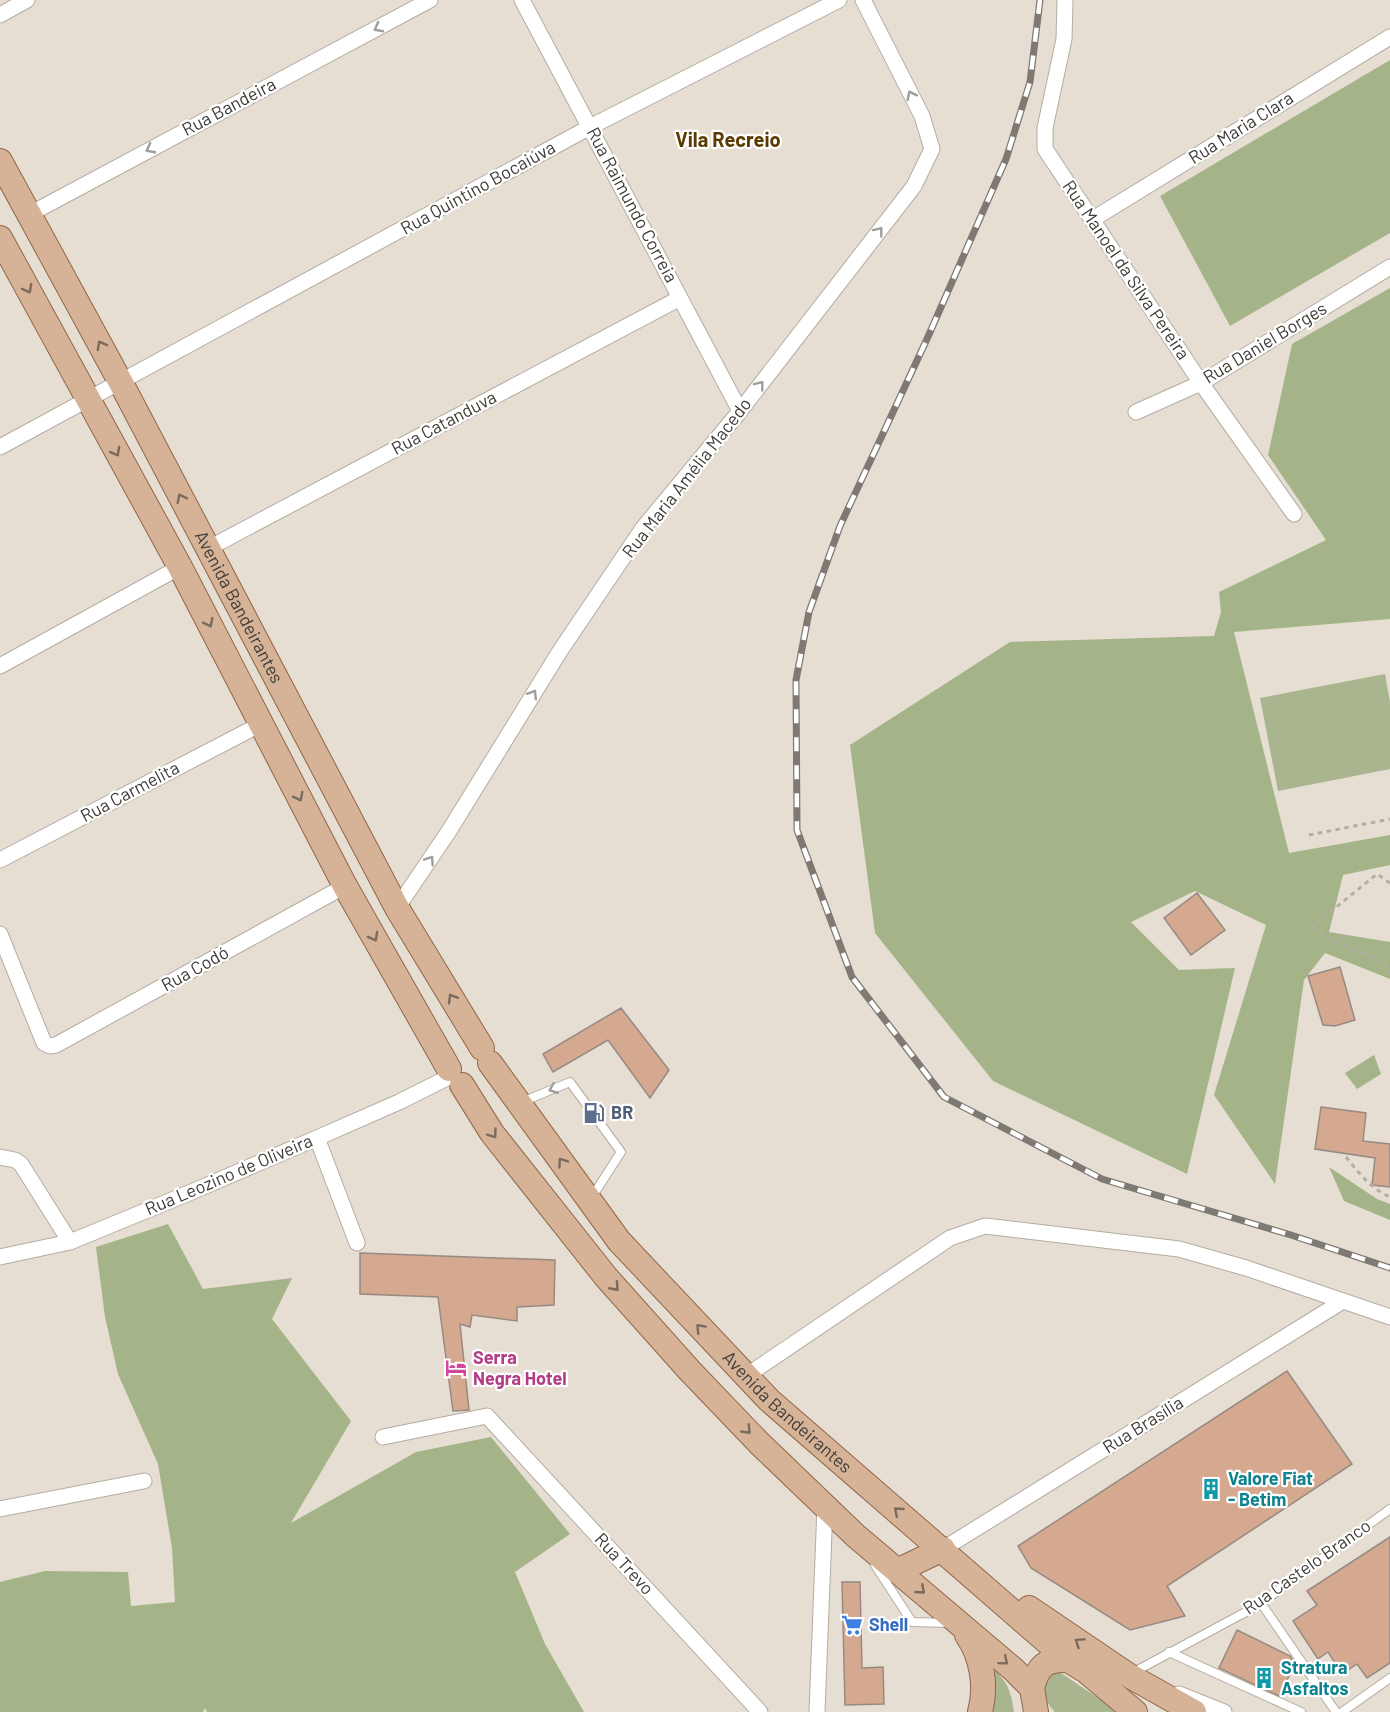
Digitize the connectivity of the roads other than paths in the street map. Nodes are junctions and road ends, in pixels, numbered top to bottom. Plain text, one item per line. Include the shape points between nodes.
1 (27, 0) edge
2 (430, 0) edge
3 (522, 0) edge
4 (839, 0) edge
5 (863, 0) edge
6 (1065, 0) edge
7 (0, 15) edge
8 (1390, 36) edge
9 (590, 127) junction
10 (0, 161) edge
11 (28, 214) junction
12 (1093, 219) junction
13 (0, 238) edge
14 (1390, 267) edge
15 (680, 298) junction
16 (1201, 382) junction
17 (121, 383) junction
18 (88, 401) junction
19 (740, 411) junction
20 (1136, 412) dead end
21 (0, 447) edge
22 (1294, 514) dead end
23 (207, 549) junction
24 (180, 567) junction
25 (0, 666) edge
26 (261, 724) junction
27 (0, 860) edge
28 (345, 886) junction
29 (397, 908) junction
30 (0, 934) edge
31 (486, 1056) junction
32 (454, 1077) junction
33 (519, 1103) junction
34 (317, 1138) junction
35 (0, 1156) edge
36 (589, 1201) junction
37 (70, 1242) junction
38 (357, 1243) dead end
39 (0, 1257) edge
40 (1343, 1301) junction
41 (1390, 1317) edge
42 (746, 1376) junction
43 (383, 1437) dead end
44 (144, 1481) dead end
45 (825, 1506) junction
46 (0, 1509) edge
47 (1390, 1509) edge
48 (856, 1536) junction
49 (943, 1549) junction
50 (899, 1570) junction
51 (1261, 1603) junction
52 (959, 1623) junction
53 (1170, 1652) junction
54 (1068, 1660) junction
55 (1128, 1676) junction
56 (1390, 1678) edge
57 (1032, 1688) junction
58 (760, 1712) edge
59 (817, 1712) edge
60 (980, 1712) edge
61 (1036, 1712) edge
62 (1136, 1712) edge
63 (1194, 1712) edge
64 (1224, 1712) edge
65 (1301, 1712) edge
66 (1336, 1712) edge
67 (1342, 1712) edge

1 - 7 street
2 -> 11 street, Rua Bandeira
3 - 9 street, Rua Raimundo Correia
4 - 9 street, Rua Quintino Bocaiúva
19 -> 5 street, Rua Maria Amélia Macedo via 914,186 932,149 922,116
6 - 12 street, Rua Manoel da Silva Pereira via 1064,39 1045,128 1045,149
8 - 12 street, Rua Maria Clara
9 - 15 street, Rua Raimundo Correia
9 - 17 street, Rua Quintino Bocaiúva
10 - 11 main road, Avenida Bandeirantes
17 -> 11 main road, Avenida Bandeirantes
12 - 16 street, Rua Manoel da Silva Pereira
13 -> 18 main road, Avenida Bandeirantes
14 - 16 street, Rua Daniel Borges
15 - 19 street, Rua Raimundo Correia
15 - 23 street, Rua Catanduva
16 - 20 street, Rua Daniel Borges
16 - 22 street, Rua Manoel da Silva Pereira
17 - 18 street, Rua Quintino Bocaiúva
23 -> 17 main road, Avenida Bandeirantes
18 - 21 street
18 -> 24 main road, Avenida Bandeirantes
29 -> 19 street, Rua Maria Amélia Macedo via 643,528
23 - 29 main road, Avenida Bandeirantes
24 - 25 street
24 -> 26 main road, Avenida Bandeirantes
26 - 27 street, Rua Carmelita
26 -> 28 main road, Avenida Bandeirantes
28 - 30 street, Rua Codó via 50,1046 44,1043
28 -> 32 main road, Avenida Bandeirantes
31 -> 29 main road, Avenida Bandeirantes
31 - 32 main road via 490,1070 483,1082 476,1086
31 - 32 main road via 468,1045 455,1050 451,1055
31 - 33 main road, Avenida Bandeirantes
32 - 34 street, Rua Leozino de Oliveira
32 -> 45 main road, Avenida Bandeirantes via 492,1133 606,1277 690,1371
36 -> 33 main road, Avenida Bandeirantes
36 -> 33 lane via 621,1152 615,1143 570,1082
34 - 37 street, Rua Leozino de Oliveira
34 - 38 street
35 - 37 street via 21,1164
42 -> 36 main road, Avenida Bandeirantes via 619,1241
37 - 39 street, Rua Leozino de Oliveira
40 - 41 street
40 - 42 street via 1179,1249 985,1226 950,1238
40 - 49 street, Rua Brasília
49 -> 42 main road, Avenida Bandeirantes
43 - 58 street, Rua Trevo via 487,1416
44 - 46 street
45 - 48 main road, Avenida Bandeirantes
45 - 59 street
47 - 51 lane, Rua Castelo Branco
48 - 50 main road, Avenida Bandeirantes
48 - 52 lane via 912,1622
49 - 50 main road
49 - 54 main road, Avenida Bandeirantes
55 -> 49 main road
50 -> 52 main road, Avenida Bandeirantes
51 - 53 lane, Rua Castelo Branco
51 - 66 lane
52 -> 57 main road, Avenida Bandeirantes
52 - 60 main road via 979,1660 983,1681
53 - 55 lane, Rua Castelo Branco
53 - 65 lane
54 - 57 main road via 1054,1659 1042,1666
54 - 62 main road, Avenida Bandeirantes
55 - 63 main road
55 - 64 street
56 - 67 lane
57 - 61 main road

